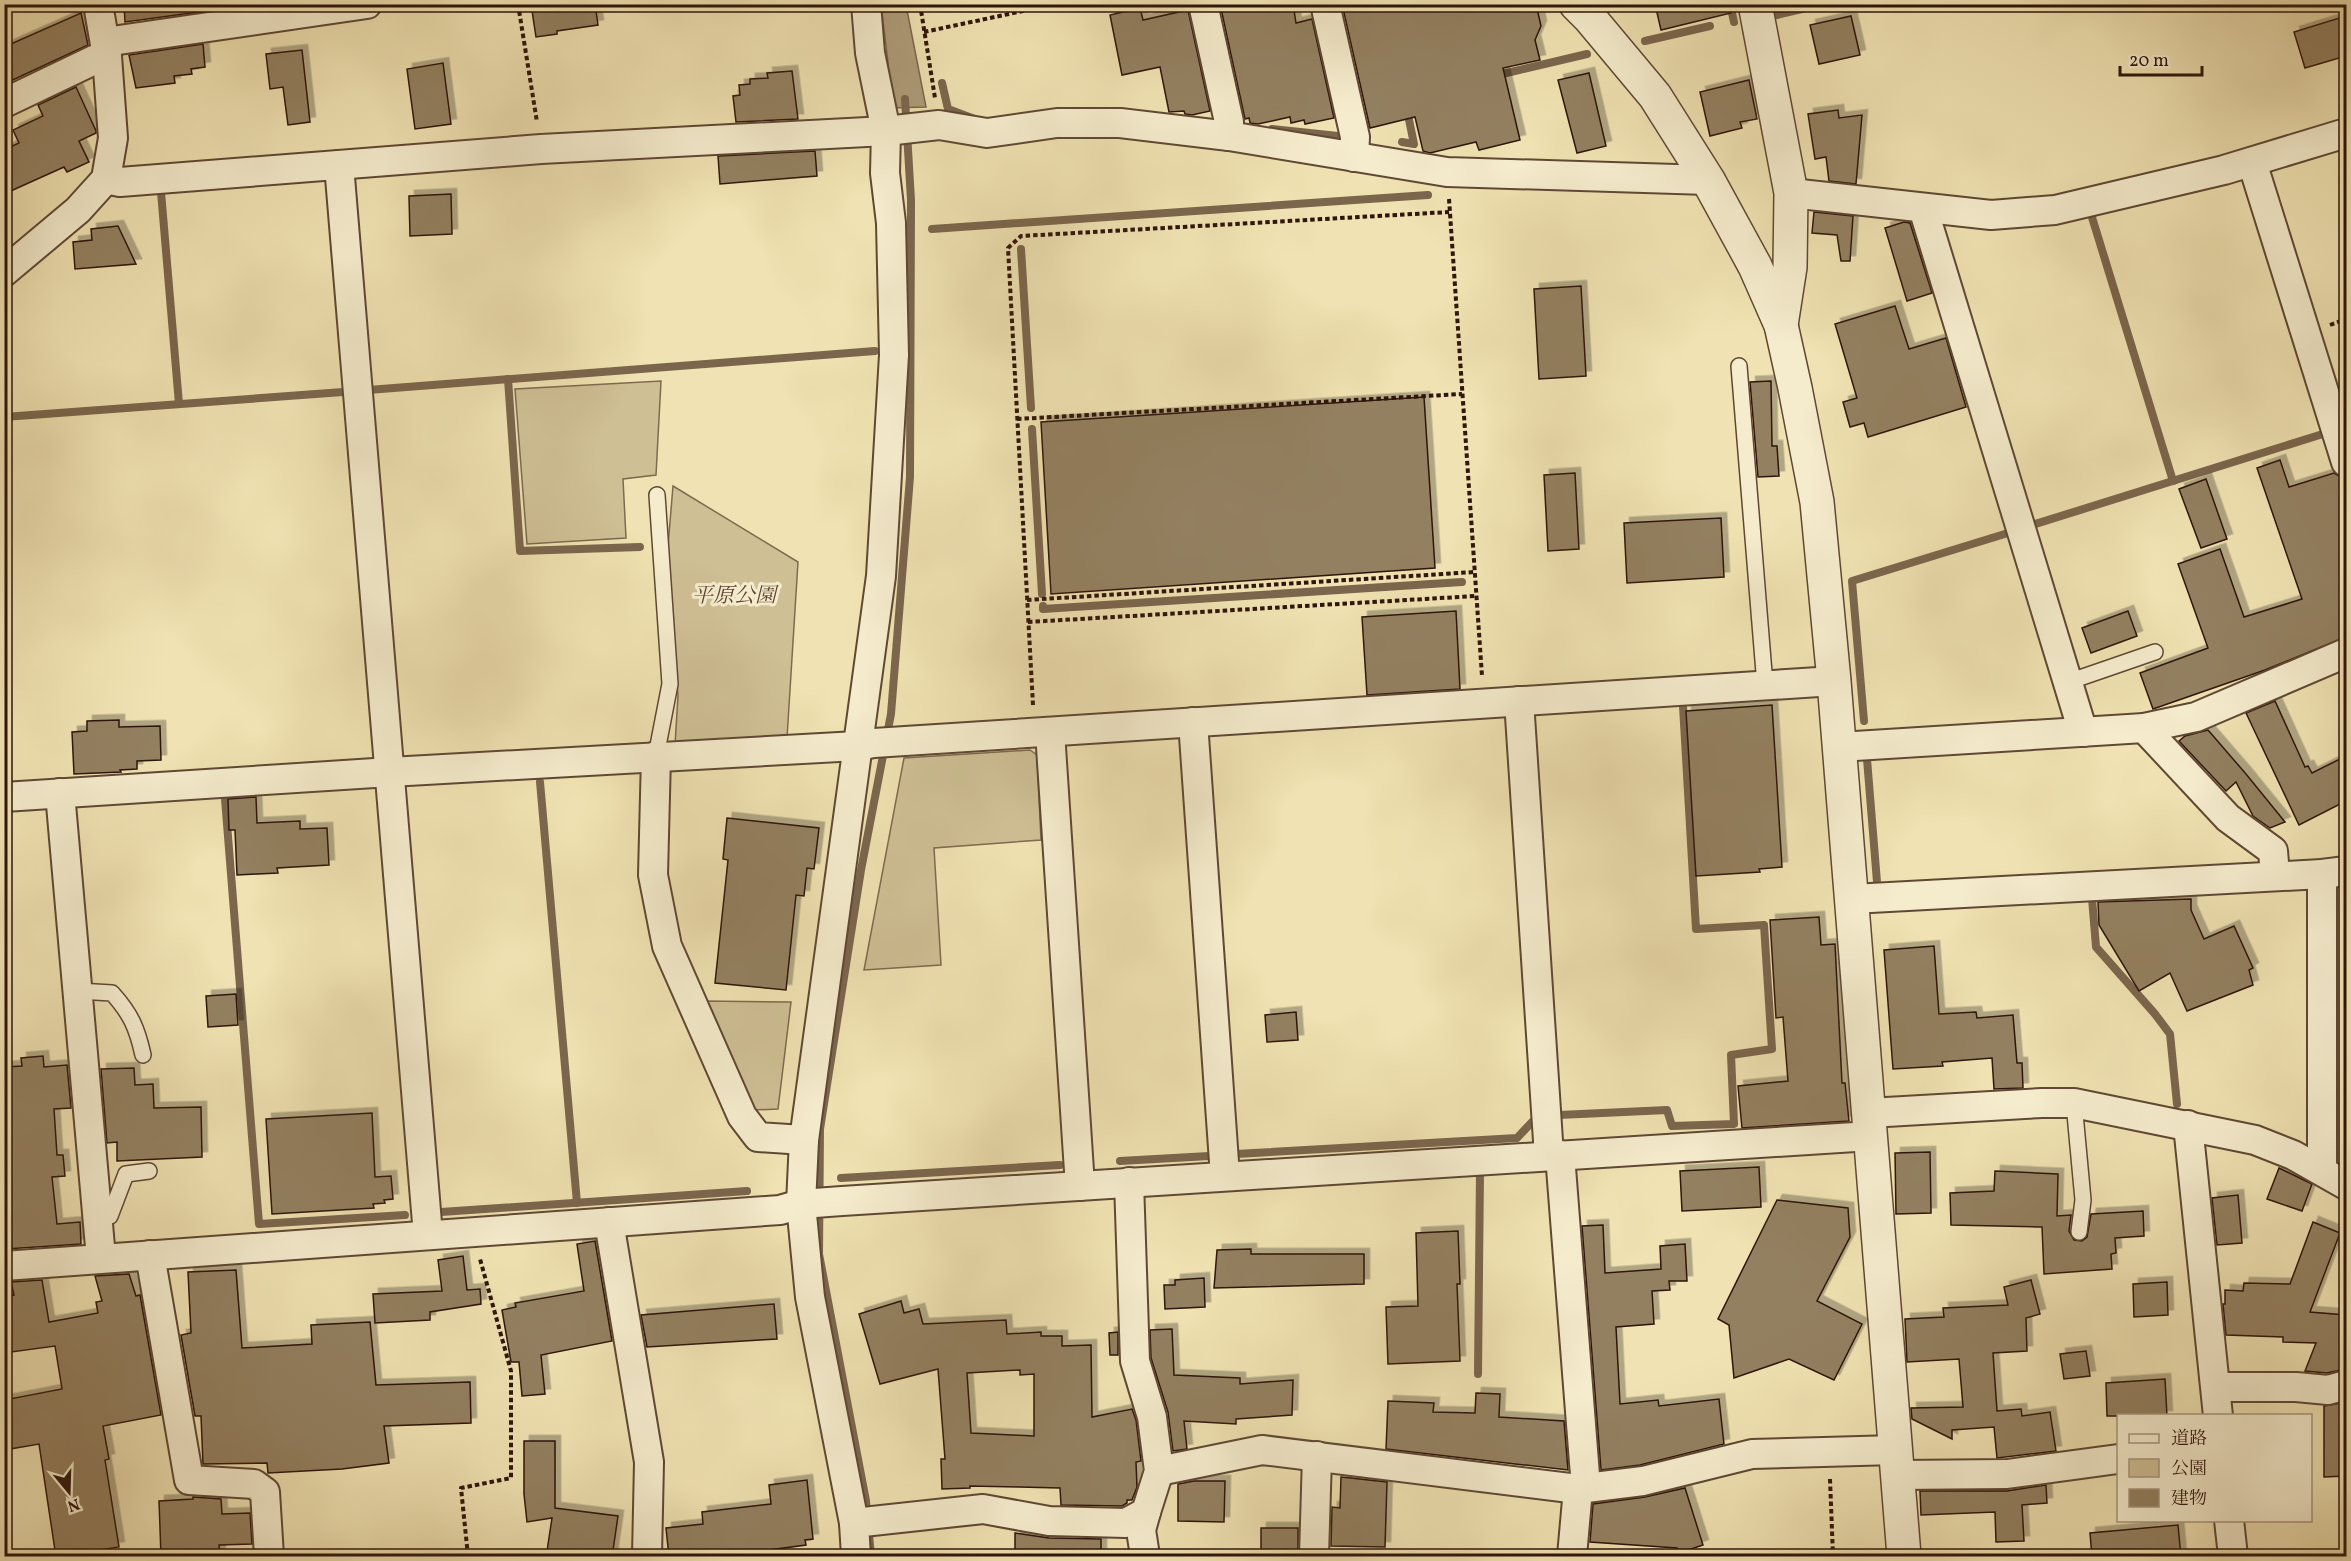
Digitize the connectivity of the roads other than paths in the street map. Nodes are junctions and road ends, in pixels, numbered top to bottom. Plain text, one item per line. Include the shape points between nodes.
1 (98, 4) edge
2 (367, 4) edge
3 (866, 4) edge
4 (1203, 4) edge
5 (1325, 4) edge
6 (1576, 4) edge
7 (1755, 4) edge
8 (106, 49) junction
9 (4, 103) edge
10 (886, 130) junction
11 (2346, 133) edge
12 (1229, 136) junction
13 (1354, 157) junction
14 (2252, 162) junction
15 (339, 165) junction
16 (106, 179) junction
17 (1708, 180) junction
18 (1791, 192) junction
19 (1923, 208) junction
20 (4, 272) edge
21 (1781, 325) junction
22 (1739, 366) dead end
23 (2346, 462) edge
24 (657, 495) dead end
25 (2155, 652) dead end
26 (2346, 652) edge
27 (1834, 681) junction
28 (2068, 682) junction
29 (1765, 685) junction
30 (1519, 701) junction
31 (1193, 722) junction
32 (2144, 728) junction
33 (1042, 732) junction
34 (2083, 732) junction
35 (878, 743) junction
36 (1839, 747) junction
37 (656, 756) junction
38 (390, 771) junction
39 (60, 793) junction
40 (4, 796) edge
41 (2334, 873) edge
42 (2275, 875) junction
43 (1852, 899) junction
44 (78, 991) junction
45 (143, 1055) dead end
46 (2074, 1103) junction
47 (1870, 1124) junction
48 (2188, 1125) junction
49 (804, 1140) junction
50 (1555, 1156) junction
51 (2322, 1170) junction
52 (149, 1171) dead end
53 (1225, 1176) junction
54 (1129, 1182) junction
55 (2346, 1185) edge
56 (1080, 1186) junction
57 (805, 1203) junction
58 (98, 1216) junction
59 (609, 1222) junction
60 (2079, 1232) dead end
61 (428, 1235) junction
62 (150, 1255) junction
63 (101, 1258) junction
64 (4, 1266) edge
65 (2346, 1385) edge
66 (2216, 1387) junction
67 (2218, 1414) edge
68 (1317, 1456) junction
69 (2117, 1459) edge
70 (1897, 1462) junction
71 (1160, 1471) junction
72 (1582, 1488) junction
73 (1146, 1512) junction
74 (858, 1522) junction
75 (2229, 1522) edge
76 (269, 1557) edge
77 (647, 1557) edge
78 (856, 1557) edge
79 (1145, 1557) edge
80 (1314, 1557) edge
81 (1572, 1557) edge
82 (1904, 1557) edge
83 (2233, 1557) edge

1 - 8 street
2 - 8 street
3 - 10 street via 870,53
4 - 12 street
5 - 13 street via 1355,137
6 - 17 street via 1656,96
7 - 18 street
8 - 9 street
8 - 16 street via 113,138
10 - 12 street via 939,126 987,134 1057,123 1120,123
10 - 15 street
10 - 35 street via 894,355 881,576
11 - 14 street
12 - 13 street
13 - 17 street via 1447,172
14 - 19 street via 2055,210 1991,215
14 - 23 street
15 - 16 street via 120,182
15 - 38 street
16 - 20 street via 78,210
17 - 21 street via 1755,266
18 - 19 street
18 - 21 street via 1790,267
19 - 28 street
21 - 27 street via 1817,502
22 - 29 lane
24 - 37 lane via 670,684
25 - 28 lane
26 - 32 street via 2196,717
27 - 29 street
27 - 36 street
28 - 34 street
29 - 30 street
30 - 31 street
30 - 50 street
31 - 33 street
31 - 53 street
32 - 34 street
32 - 42 street via 2228,818 2273,851
33 - 35 street
33 - 56 street
34 - 36 street
35 - 37 street
35 - 49 street via 830,958
36 - 43 street
37 - 38 street
37 - 49 street via 653,875 667,946 742,1116 758,1137
38 - 39 street
38 - 61 street
39 - 40 street
39 - 44 street
41 - 42 street
41 - 51 street
42 - 43 street
43 - 47 street
44 - 45 lane via 112,993 128,1010 139,1033
44 - 58 street
46 - 47 street
46 - 48 street
46 - 60 lane via 2083,1200
47 - 50 street
47 - 70 street
48 - 51 street via 2255,1140
48 - 66 street
49 - 57 street
50 - 53 street
50 - 72 street
51 - 55 street
52 - 58 lane via 126,1174 110,1216
53 - 54 street
54 - 56 street
54 - 71 street via 1135,1361 1152,1417
56 - 57 street
57 - 59 street via 780,1210
57 - 74 street via 810,1297
58 - 63 street
59 - 61 street
59 - 77 street via 649,1462
61 - 62 street
62 - 63 street
62 - 76 street via 189,1480 254,1484 265,1492
63 - 64 street
65 - 66 street via 2328,1390
66 - 67 street
68 - 71 street via 1262,1450
68 - 72 street
68 - 80 street
69 - 70 street via 2007,1474
70 - 72 street via 1828,1451 1752,1454 1643,1481
70 - 82 street
71 - 73 street
72 - 81 street
73 - 74 street via 1126,1523 1049,1521 983,1509
73 - 79 street via 1141,1530
74 - 78 street
75 - 83 street

